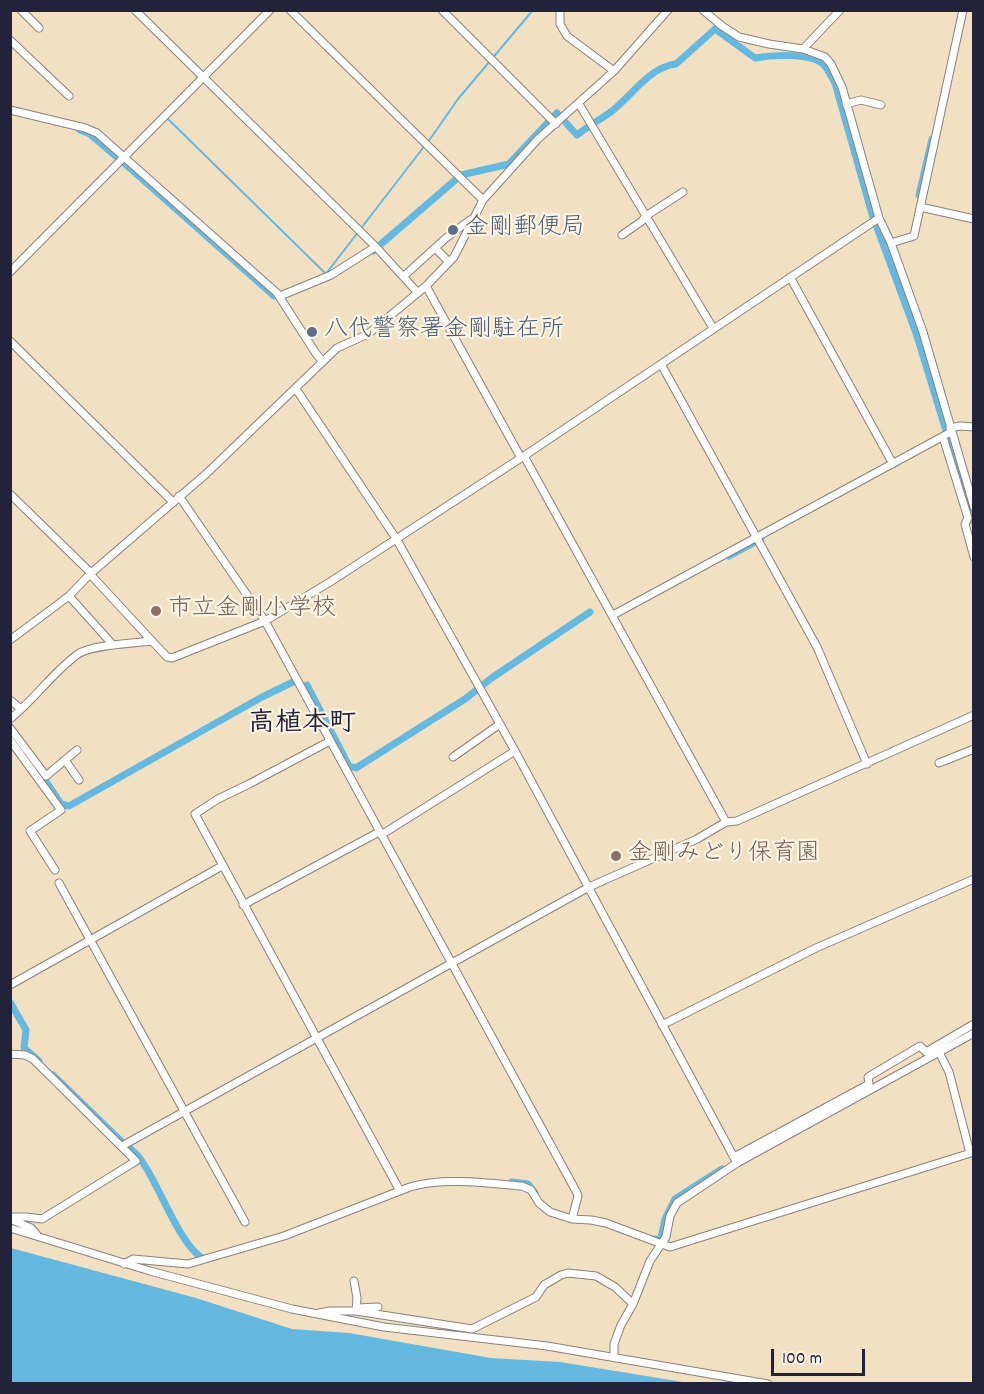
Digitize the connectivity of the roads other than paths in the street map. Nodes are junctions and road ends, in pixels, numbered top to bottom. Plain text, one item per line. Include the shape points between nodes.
1 (21, 10) edge
2 (135, 10) edge
3 (270, 10) edge
4 (290, 10) edge
5 (442, 10) edge
6 (561, 10) edge
7 (668, 10) edge
8 (703, 10) edge
9 (840, 10) edge
10 (963, 10) edge
11 (39, 28) dead end
12 (10, 40) edge
13 (803, 49) junction
14 (614, 71) junction
15 (203, 77) junction
16 (69, 96) dead end
17 (579, 104) junction
18 (846, 104) junction
19 (881, 105) dead end
20 (10, 110) edge
21 (557, 123) junction
22 (125, 158) junction
23 (683, 192) dead end
24 (483, 200) junction
25 (920, 207) junction
26 (646, 216) junction
27 (472, 218) junction
28 (876, 219) junction
29 (974, 219) edge
30 (622, 235) dead end
31 (891, 243) junction
32 (377, 248) junction
33 (436, 249) junction
34 (449, 262) junction
35 (10, 272) edge
36 (404, 276) junction
37 (790, 277) junction
38 (426, 286) junction
39 (418, 293) junction
40 (280, 296) junction
41 (713, 328) junction
42 (10, 341) edge
43 (322, 361) junction
44 (661, 364) junction
45 (296, 389) junction
46 (974, 427) edge
47 (950, 430) junction
48 (943, 437) junction
49 (523, 457) junction
50 (893, 464) junction
51 (10, 494) edge
52 (179, 496) junction
53 (173, 502) junction
54 (974, 507) edge
55 (759, 539) junction
56 (397, 540) junction
57 (974, 557) edge
58 (91, 574) junction
59 (69, 596) junction
60 (613, 615) junction
61 (265, 621) junction
62 (10, 640) edge
63 (152, 641) junction
64 (113, 645) junction
65 (10, 700) edge
66 (21, 709) junction
67 (974, 715) edge
68 (10, 719) edge
69 (500, 724) junction
70 (10, 728) edge
71 (10, 740) edge
72 (330, 741) junction
73 (974, 749) edge
74 (77, 750) dead end
75 (515, 751) junction
76 (453, 757) dead end
77 (65, 760) junction
78 (939, 763) dead end
79 (867, 764) junction
80 (79, 780) dead end
81 (726, 822) junction
82 (380, 834) junction
83 (222, 866) junction
84 (55, 870) dead end
85 (974, 879) edge
86 (59, 883) dead end
87 (589, 887) junction
88 (243, 905) junction
89 (90, 939) junction
90 (450, 964) junction
91 (10, 985) edge
92 (974, 1024) edge
93 (662, 1025) junction
94 (974, 1033) edge
95 (317, 1038) junction
96 (938, 1049) junction
97 (10, 1054) edge
98 (184, 1111) junction
99 (122, 1146) junction
100 (972, 1153) edge
101 (736, 1160) junction
102 (400, 1191) junction
103 (10, 1218) edge
104 (572, 1219) junction
105 (245, 1222) dead end
106 (10, 1228) edge
107 (39, 1236) junction
108 (661, 1244) junction
109 (124, 1263) junction
110 (354, 1281) dead end
111 (633, 1304) junction
112 (378, 1307) dead end
113 (356, 1310) junction
114 (317, 1314) junction
115 (614, 1356) junction
116 (768, 1383) edge

1 - 11 street
2 - 15 street
3 - 15 street
4 - 24 street
5 - 21 street
6 - 14 street via 560,24 567,36
7 - 14 street
8 - 13 street via 739,37
9 - 13 street
10 - 25 street
12 - 16 street
13 - 18 street via 825,57 831,64
14 - 17 street
15 - 22 street
15 - 32 street
17 - 21 street
17 - 26 street
18 - 19 street via 861,100
18 - 28 street
20 - 22 street via 97,133
21 - 24 street
22 - 35 street
22 - 40 street
23 - 26 street
24 - 27 street
25 - 29 street
25 - 31 street via 914,236
26 - 30 street
26 - 41 street
27 - 33 street
27 - 34 street
28 - 31 street
28 - 37 street
31 - 47 street
32 - 36 street
32 - 40 street via 331,275
33 - 34 street
33 - 36 street
34 - 38 street
36 - 39 street
37 - 41 street
37 - 50 street
38 - 39 street
38 - 49 street
39 - 43 street via 368,334 337,348
40 - 43 street
41 - 44 street
42 - 53 street
43 - 45 street
44 - 49 street
44 - 55 street
45 - 52 street
45 - 56 street
46 - 47 street
47 - 48 street
47 - 54 street
48 - 50 street
48 - 57 street via 968,518 965,524
49 - 56 street
49 - 60 street
50 - 55 street
51 - 58 street
52 - 53 street
52 - 61 street
53 - 58 street
55 - 60 street
55 - 79 street via 818,647
56 - 61 street
56 - 69 street
58 - 59 street
58 - 63 street
59 - 62 street
59 - 64 street
60 - 81 street
61 - 63 street via 171,658
61 - 72 street
63 - 64 street
64 - 66 street via 79,653
65 - 66 street
66 - 68 street
67 - 79 street
69 - 75 street
69 - 76 street
70 - 77 street via 46,776
71 - 84 street via 61,810 30,831
72 - 82 street
72 - 83 street via 195,814
73 - 78 street
74 - 77 street
75 - 82 street
75 - 87 street
77 - 80 street
79 - 81 street
81 - 87 street
82 - 88 street
82 - 90 street
83 - 88 street
83 - 89 street
85 - 93 street via 816,948
86 - 89 street
87 - 90 street
87 - 93 street
88 - 95 street
89 - 91 street
89 - 98 street
90 - 95 street
90 - 104 street via 577,1193
92 - 96 street
93 - 101 street
94 - 96 street
95 - 98 street
95 - 102 street
96 - 100 street
96 - 101 street
96 - 101 street via 926,1052 920,1046 868,1077 868,1084
97 - 99 street via 33,1059
98 - 99 street
98 - 105 street
99 - 103 street via 136,1161 42,1220 27,1216
100 - 108 street via 670,1247
101 - 108 street via 676,1203
102 - 104 street via 439,1183 522,1186 531,1190 550,1212
102 - 109 street via 284,1236 188,1264 133,1259
103 - 107 street
104 - 108 street via 606,1223
106 - 107 street
107 - 109 street
108 - 111 street
109 - 114 street
110 - 113 street
111 - 113 street via 596,1276 568,1273 544,1285 536,1297 472,1329
111 - 115 street via 614,1344
112 - 113 street
113 - 114 street
114 - 115 street via 384,1327
115 - 116 street

